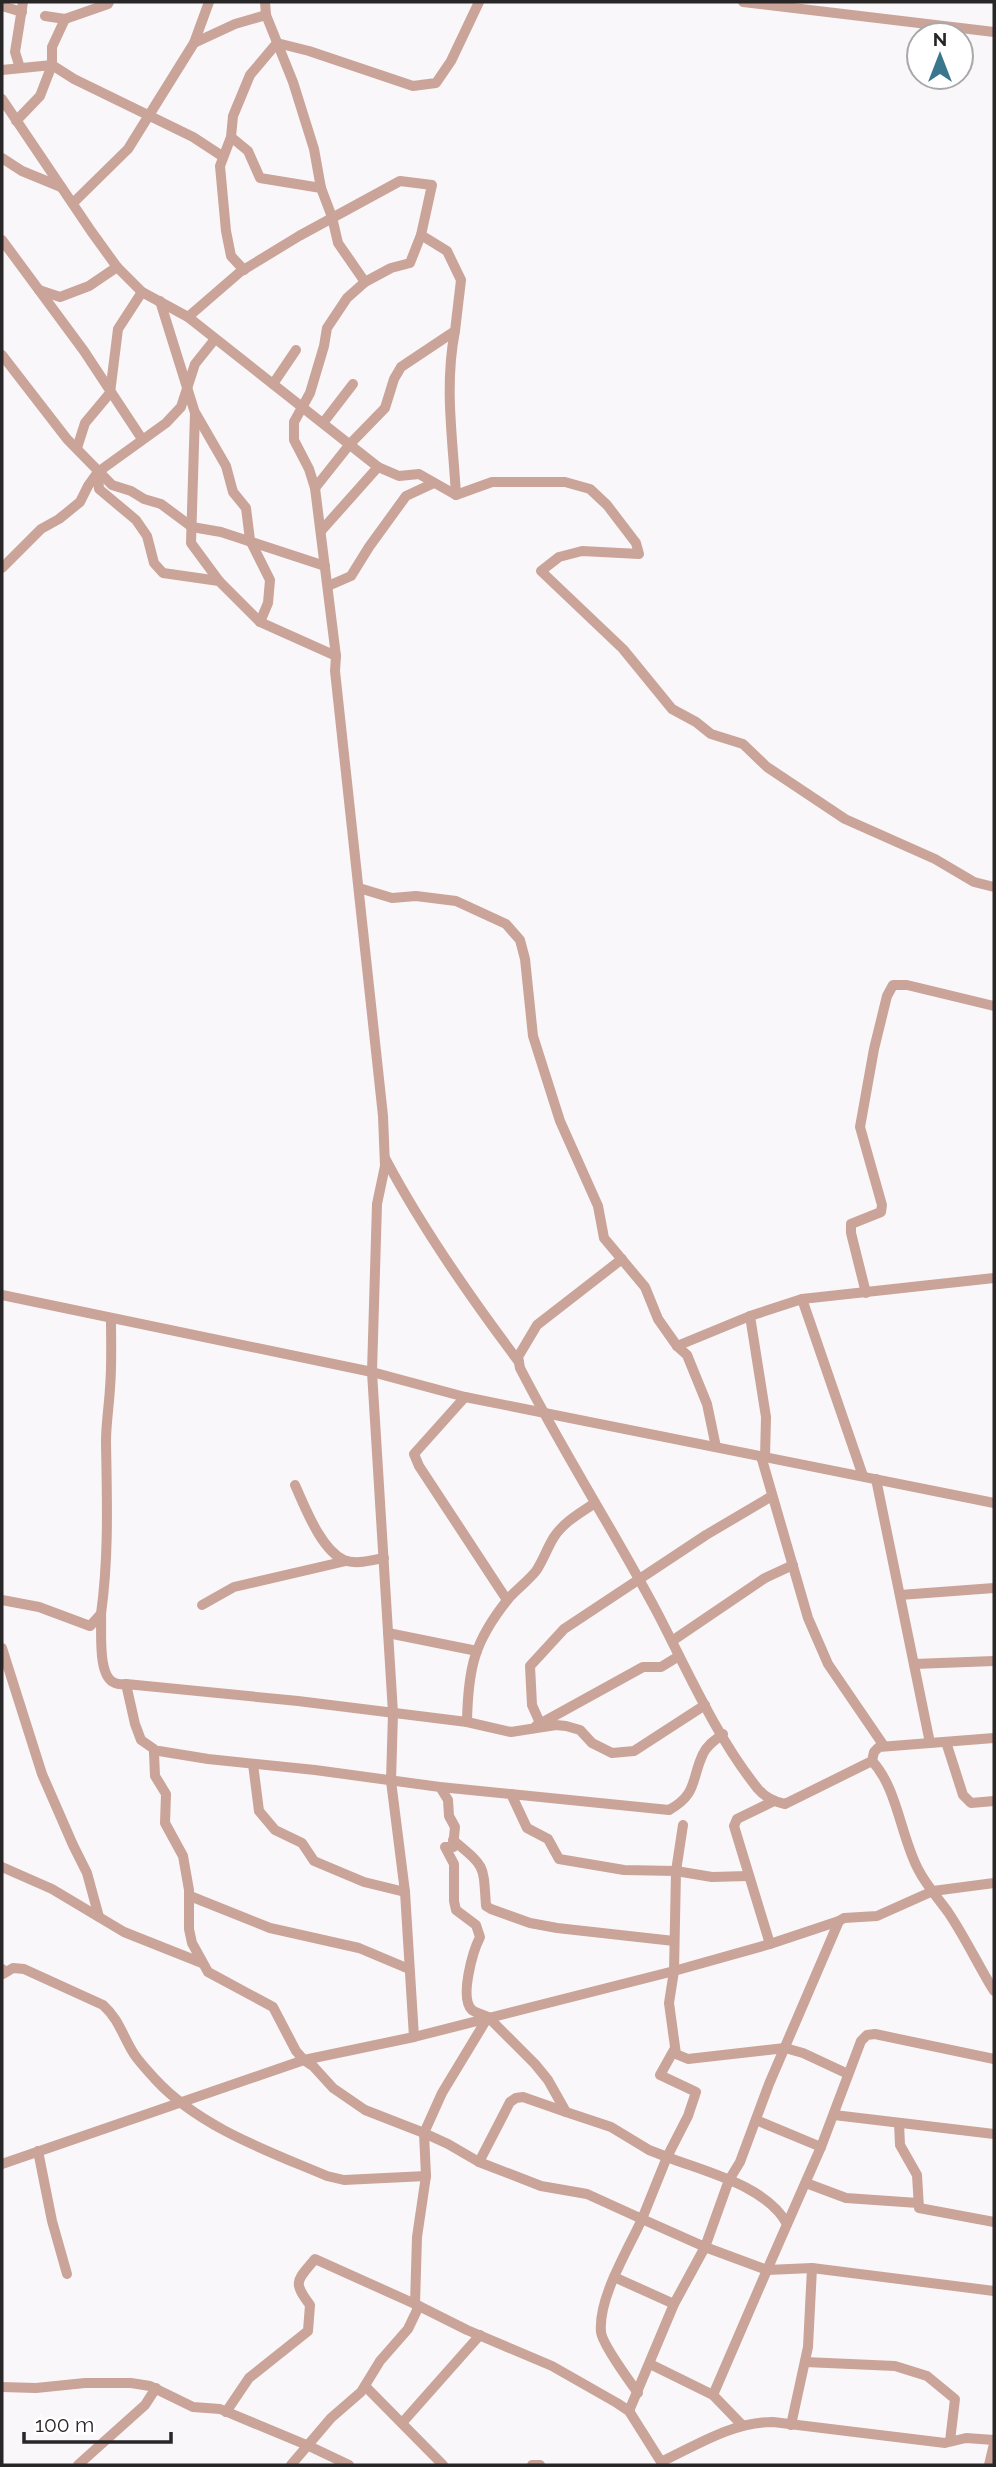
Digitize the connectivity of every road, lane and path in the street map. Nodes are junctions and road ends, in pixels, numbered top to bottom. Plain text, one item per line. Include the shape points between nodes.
1 (109, 2) edge
2 (209, 2) edge
3 (265, 2) edge
4 (479, 2) edge
5 (743, 2) edge
6 (4, 5) edge
7 (22, 7) edge
8 (266, 15) junction
9 (45, 16) dead end
10 (65, 19) junction
11 (994, 32) edge
12 (194, 43) junction
13 (277, 43) junction
14 (52, 65) junction
15 (20, 68) junction
16 (2, 70) edge
17 (3, 104) edge
18 (148, 115) junction
19 (16, 121) junction
20 (231, 137) junction
21 (222, 156) junction
22 (2, 158) edge
23 (61, 187) junction
24 (321, 188) junction
25 (73, 202) junction
26 (332, 218) junction
27 (421, 235) junction
28 (2, 240) edge
29 (117, 267) junction
30 (244, 270) junction
31 (365, 282) junction
32 (38, 290) junction
33 (142, 292) junction
34 (160, 301) junction
35 (188, 317) junction
36 (455, 331) junction
37 (215, 339) junction
38 (296, 350) dead end
39 (2, 355) edge
40 (273, 384) junction
41 (353, 384) dead end
42 (186, 386) junction
43 (110, 393) junction
44 (303, 407) junction
45 (195, 413) junction
46 (323, 423) junction
47 (142, 439) junction
48 (350, 444) junction
49 (77, 448) junction
50 (379, 467) junction
51 (98, 472) junction
52 (434, 483) junction
53 (315, 488) junction
54 (456, 495) junction
55 (192, 527) junction
56 (321, 531) junction
57 (250, 541) junction
58 (325, 566) junction
59 (2, 568) edge
60 (219, 581) junction
61 (328, 586) junction
62 (260, 622) junction
63 (336, 656) junction
64 (994, 887) edge
65 (359, 888) junction
66 (994, 1006) edge
67 (385, 1158) junction
68 (622, 1259) junction
69 (994, 1278) edge
70 (866, 1293) junction
71 (2, 1295) edge
72 (802, 1299) junction
73 (750, 1316) junction
74 (111, 1318) junction
75 (677, 1346) junction
76 (519, 1363) junction
77 (372, 1372) junction
78 (465, 1397) junction
79 (543, 1413) junction
80 (716, 1447) junction
81 (763, 1456) junction
82 (863, 1476) junction
83 (876, 1479) junction
84 (295, 1485) dead end
85 (772, 1496) junction
86 (595, 1503) junction
87 (994, 1503) edge
88 (384, 1558) junction
89 (346, 1561) junction
90 (793, 1565) junction
91 (638, 1578) junction
92 (994, 1588) edge
93 (900, 1595) junction
94 (2, 1600) edge
95 (507, 1600) junction
96 (202, 1605) dead end
97 (101, 1614) junction
98 (388, 1633) junction
99 (672, 1641) junction
100 (2, 1647) edge
101 (477, 1651) junction
102 (679, 1656) junction
103 (994, 1661) edge
104 (914, 1664) junction
105 (126, 1684) junction
106 (705, 1705) junction
107 (393, 1713) junction
108 (467, 1722) junction
109 (540, 1723) junction
110 (529, 1729) junction
111 (723, 1734) junction
112 (994, 1738) edge
113 (946, 1742) junction
114 (930, 1743) junction
115 (884, 1746) junction
116 (153, 1753) junction
117 (872, 1761) junction
118 (253, 1764) junction
119 (391, 1780) junction
120 (440, 1787) junction
121 (511, 1794) junction
122 (774, 1801) junction
123 (994, 1801) edge
124 (683, 1825) dead end
125 (453, 1840) junction
126 (2, 1867) edge
127 (676, 1871) junction
128 (748, 1876) junction
129 (994, 1883) edge
130 (933, 1891) junction
131 (405, 1892) junction
132 (190, 1896) junction
133 (99, 1917) junction
134 (839, 1921) junction
135 (674, 1941) junction
136 (770, 1944) junction
137 (202, 1963) junction
138 (409, 1969) junction
139 (674, 1971) junction
140 (2, 1972) edge
141 (994, 1991) edge
142 (488, 2017) junction
143 (414, 2036) junction
144 (785, 2048) junction
145 (674, 2050) junction
146 (994, 2059) edge
147 (303, 2060) junction
148 (848, 2074) junction
149 (180, 2103) junction
150 (566, 2112) junction
151 (834, 2115) junction
152 (755, 2120) junction
153 (899, 2123) junction
154 (424, 2133) junction
155 (994, 2134) edge
156 (821, 2147) junction
157 (38, 2151) junction
158 (667, 2157) junction
159 (479, 2162) junction
160 (2, 2164) edge
161 (426, 2176) junction
162 (729, 2180) junction
163 (806, 2183) junction
164 (918, 2203) junction
165 (642, 2219) junction
166 (994, 2222) edge
167 (787, 2224) junction
168 (705, 2247) junction
169 (812, 2268) junction
170 (767, 2270) junction
171 (67, 2274) dead end
172 (614, 2277) junction
173 (994, 2291) edge
174 (674, 2304) junction
175 (417, 2305) junction
176 (480, 2335) junction
177 (805, 2362) junction
178 (650, 2364) junction
179 (365, 2386) junction
180 (2, 2387) edge
181 (156, 2388) junction
182 (638, 2393) junction
183 (713, 2395) junction
184 (629, 2411) junction
185 (226, 2412) junction
186 (402, 2423) junction
187 (742, 2425) junction
188 (791, 2425) junction
189 (950, 2441) junction
190 (994, 2442) edge
191 (309, 2446) junction
192 (662, 2464) edge
193 (78, 2465) edge
194 (291, 2465) edge
195 (349, 2465) edge
196 (443, 2465) edge
197 (532, 2465) edge
198 (540, 2465) edge
199 (989, 2465) edge

1 - 10 street
2 - 12 street
3 - 8 street
4 - 13 street via 436,83 413,86
5 - 11 street
6 - 7 street
7 - 15 street via 15,52
8 - 12 street
8 - 13 street
9 - 10 street
10 - 14 street via 52,47
12 - 18 street
13 - 20 street via 250,75 233,116
13 - 24 street via 314,149
14 - 15 street
14 - 18 street
14 - 19 street via 40,96
15 - 16 street
17 - 19 street
18 - 21 street
18 - 25 street via 128,149
19 - 23 street
20 - 21 street
20 - 24 street via 248,151 260,178
21 - 30 street via 226,231 231,256
22 - 23 street
23 - 25 street
24 - 26 street
25 - 29 street
26 - 27 street via 400,181 432,185
26 - 30 street
26 - 31 street via 338,243
27 - 31 street via 410,263
27 - 36 street via 447,251 461,281
28 - 32 street
29 - 32 street via 89,286 60,297
29 - 33 street
30 - 35 street
31 - 44 street via 347,298 327,328
32 - 43 street
33 - 34 street
33 - 43 street via 118,329
34 - 35 street
34 - 42 street
35 - 37 street
36 - 48 street via 401,367 385,408
36 - 54 street via 449,394
37 - 40 street
37 - 42 street via 195,364
38 - 40 street
39 - 49 street
40 - 44 street
41 - 46 street
42 - 45 street
42 - 47 street via 181,407 166,424
43 - 47 street
43 - 49 street via 85,423
44 - 46 street
44 - 53 street via 294,422 294,440
45 - 55 street
45 - 57 street via 226,466 233,492 246,508
46 - 48 street
47 - 51 street
48 - 50 street
48 - 53 street
49 - 51 street
50 - 52 street via 399,476 419,474
50 - 56 street
51 - 55 street via 112,485 160,504
51 - 59 street via 80,502 41,529
51 - 60 street via 99,489 136,520 147,536 154,564 163,573
52 - 54 street
52 - 61 street via 406,496 351,576
53 - 56 street
54 - 64 street via 492,482 565,482 590,489 636,543 639,554 582,551 559,557 541,571 623,649 672,709 711,734 743,744 767,767 845,819 935,859 974,882
55 - 57 street
55 - 60 street via 191,543
56 - 58 street
57 - 58 street
57 - 62 street via 270,580
58 - 61 street
60 - 62 street
61 - 63 street
62 - 63 street
63 - 65 street
65 - 67 street
65 - 68 street via 392,898 456,901 506,924 520,940 533,1036 548,1087 598,1206 604,1238
66 - 70 street via 907,985 893,985 887,996 860,1127 881,1212 851,1224
67 - 76 street via 418,1217
67 - 77 street via 377,1204
68 - 75 street via 645,1287
68 - 76 street via 537,1325 523,1345
69 - 70 street
70 - 72 street
71 - 74 street
72 - 73 street
72 - 82 street
73 - 75 street
73 - 81 street via 766,1417
74 - 77 street
74 - 97 street via 106,1581
75 - 80 street via 687,1355 707,1404
76 - 79 street
77 - 78 street
77 - 88 street
78 - 79 street
78 - 95 street via 414,1454
79 - 80 street
79 - 86 street
80 - 81 street
81 - 82 street
81 - 85 street
82 - 83 street
83 - 87 street
83 - 93 street
84 - 89 street via 312,1524
85 - 90 street
85 - 91 street
86 - 91 street
86 - 95 street via 569,1519 538,1569
88 - 89 street
88 - 98 street
89 - 96 street via 234,1587
90 - 99 street via 765,1578
90 - 115 street via 808,1618 828,1664
91 - 99 street
91 - 109 street via 564,1629 530,1666 532,1705
92 - 93 street
93 - 104 street
94 - 97 street via 90,1626
95 - 101 street
97 - 105 street via 103,1670 115,1683
98 - 101 street
98 - 107 street
99 - 102 street
100 - 133 street via 42,1774 87,1873
101 - 108 street via 469,1678
102 - 106 street
102 - 109 street via 661,1667 643,1667
103 - 104 street
104 - 114 street
105 - 107 street
105 - 116 street via 141,1740
106 - 110 street via 634,1751 612,1753 592,1743 580,1730 566,1726
106 - 111 street
107 - 108 street
107 - 119 street
108 - 110 street via 511,1732
109 - 110 street
111 - 121 street via 704,1752 695,1784 682,1803 669,1810
111 - 122 street via 760,1791
112 - 113 street
113 - 114 street
113 - 123 street via 963,1795 971,1803
114 - 115 street
115 - 117 street via 876,1749
116 - 118 street
116 - 132 street via 155,1776 166,1794 165,1823 183,1856
117 - 122 street via 785,1804
117 - 130 street via 885,1781 919,1871
118 - 119 street
118 - 131 street via 259,1811 275,1830 302,1843 314,1861 364,1882
119 - 120 street
119 - 131 street
120 - 121 street
120 - 125 street via 455,1827
121 - 127 street via 527,1828 548,1839 559,1859 624,1870
122 - 128 street via 737,1819 734,1826
124 - 127 street
125 - 135 street via 481,1863 486,1906 491,1909 557,1928
125 - 142 street via 453,1847 445,1847 454,1864 456,1910 476,1925 480,1937 467,1999 472,2009
126 - 133 street
127 - 128 street
127 - 135 street
128 - 136 street
129 - 130 street
130 - 134 street via 877,1916
130 - 141 street
131 - 138 street
132 - 137 street via 189,1929
132 - 138 street via 270,1928 359,1948
133 - 137 street via 124,1932
134 - 136 street
134 - 144 street
135 - 139 street
136 - 139 street
137 - 147 street via 208,1972 273,2007
138 - 143 street
139 - 142 street
139 - 145 street via 669,2003
140 - 149 street via 24,1969 103,2005 135,2055
142 - 143 street
142 - 150 street via 536,2064
142 - 154 street via 442,2093
143 - 147 street
144 - 145 street via 688,2059
144 - 148 street
144 - 152 street
145 - 158 street via 660,2075 696,2092
146 - 148 street via 875,2034 861,2041
147 - 149 street
147 - 154 street via 365,2110
148 - 151 street
149 - 157 street
149 - 161 street via 230,2132 327,2176 344,2180
150 - 158 street via 611,2127
150 - 159 street via 516,2098
151 - 153 street
151 - 156 street
152 - 156 street
152 - 162 street
153 - 155 street
153 - 164 street via 900,2145 917,2175
154 - 159 street
154 - 161 street
156 - 163 street
157 - 160 street
157 - 171 street
158 - 162 street
158 - 165 street
159 - 165 street via 541,2186 587,2194
161 - 175 street via 417,2238
162 - 167 street via 765,2197
162 - 168 street
163 - 164 street via 846,2198
163 - 167 street
164 - 166 street via 923,2210
165 - 168 street
165 - 172 street
167 - 170 street
168 - 170 street
168 - 174 street
169 - 170 street
169 - 173 street
169 - 177 street
170 - 183 street
172 - 174 street
172 - 182 street via 603,2309 601,2334
174 - 178 street
175 - 176 street
175 - 179 street via 408,2329
175 - 185 street via 315,2259 297,2281 310,2305 308,2331 249,2378
176 - 184 street via 552,2366
176 - 186 street
177 - 188 street
177 - 189 street via 895,2366 927,2376 955,2399
178 - 182 street
178 - 183 street
179 - 186 street
179 - 191 street
180 - 181 street via 131,2383
181 - 185 street via 193,2407
181 - 193 street via 145,2405
182 - 184 street
183 - 187 street
184 - 192 street
185 - 191 street
186 - 196 street
187 - 188 street
187 - 192 street
188 - 189 street
189 - 190 street
190 - 199 street
191 - 194 street
191 - 195 street
197 - 198 street

